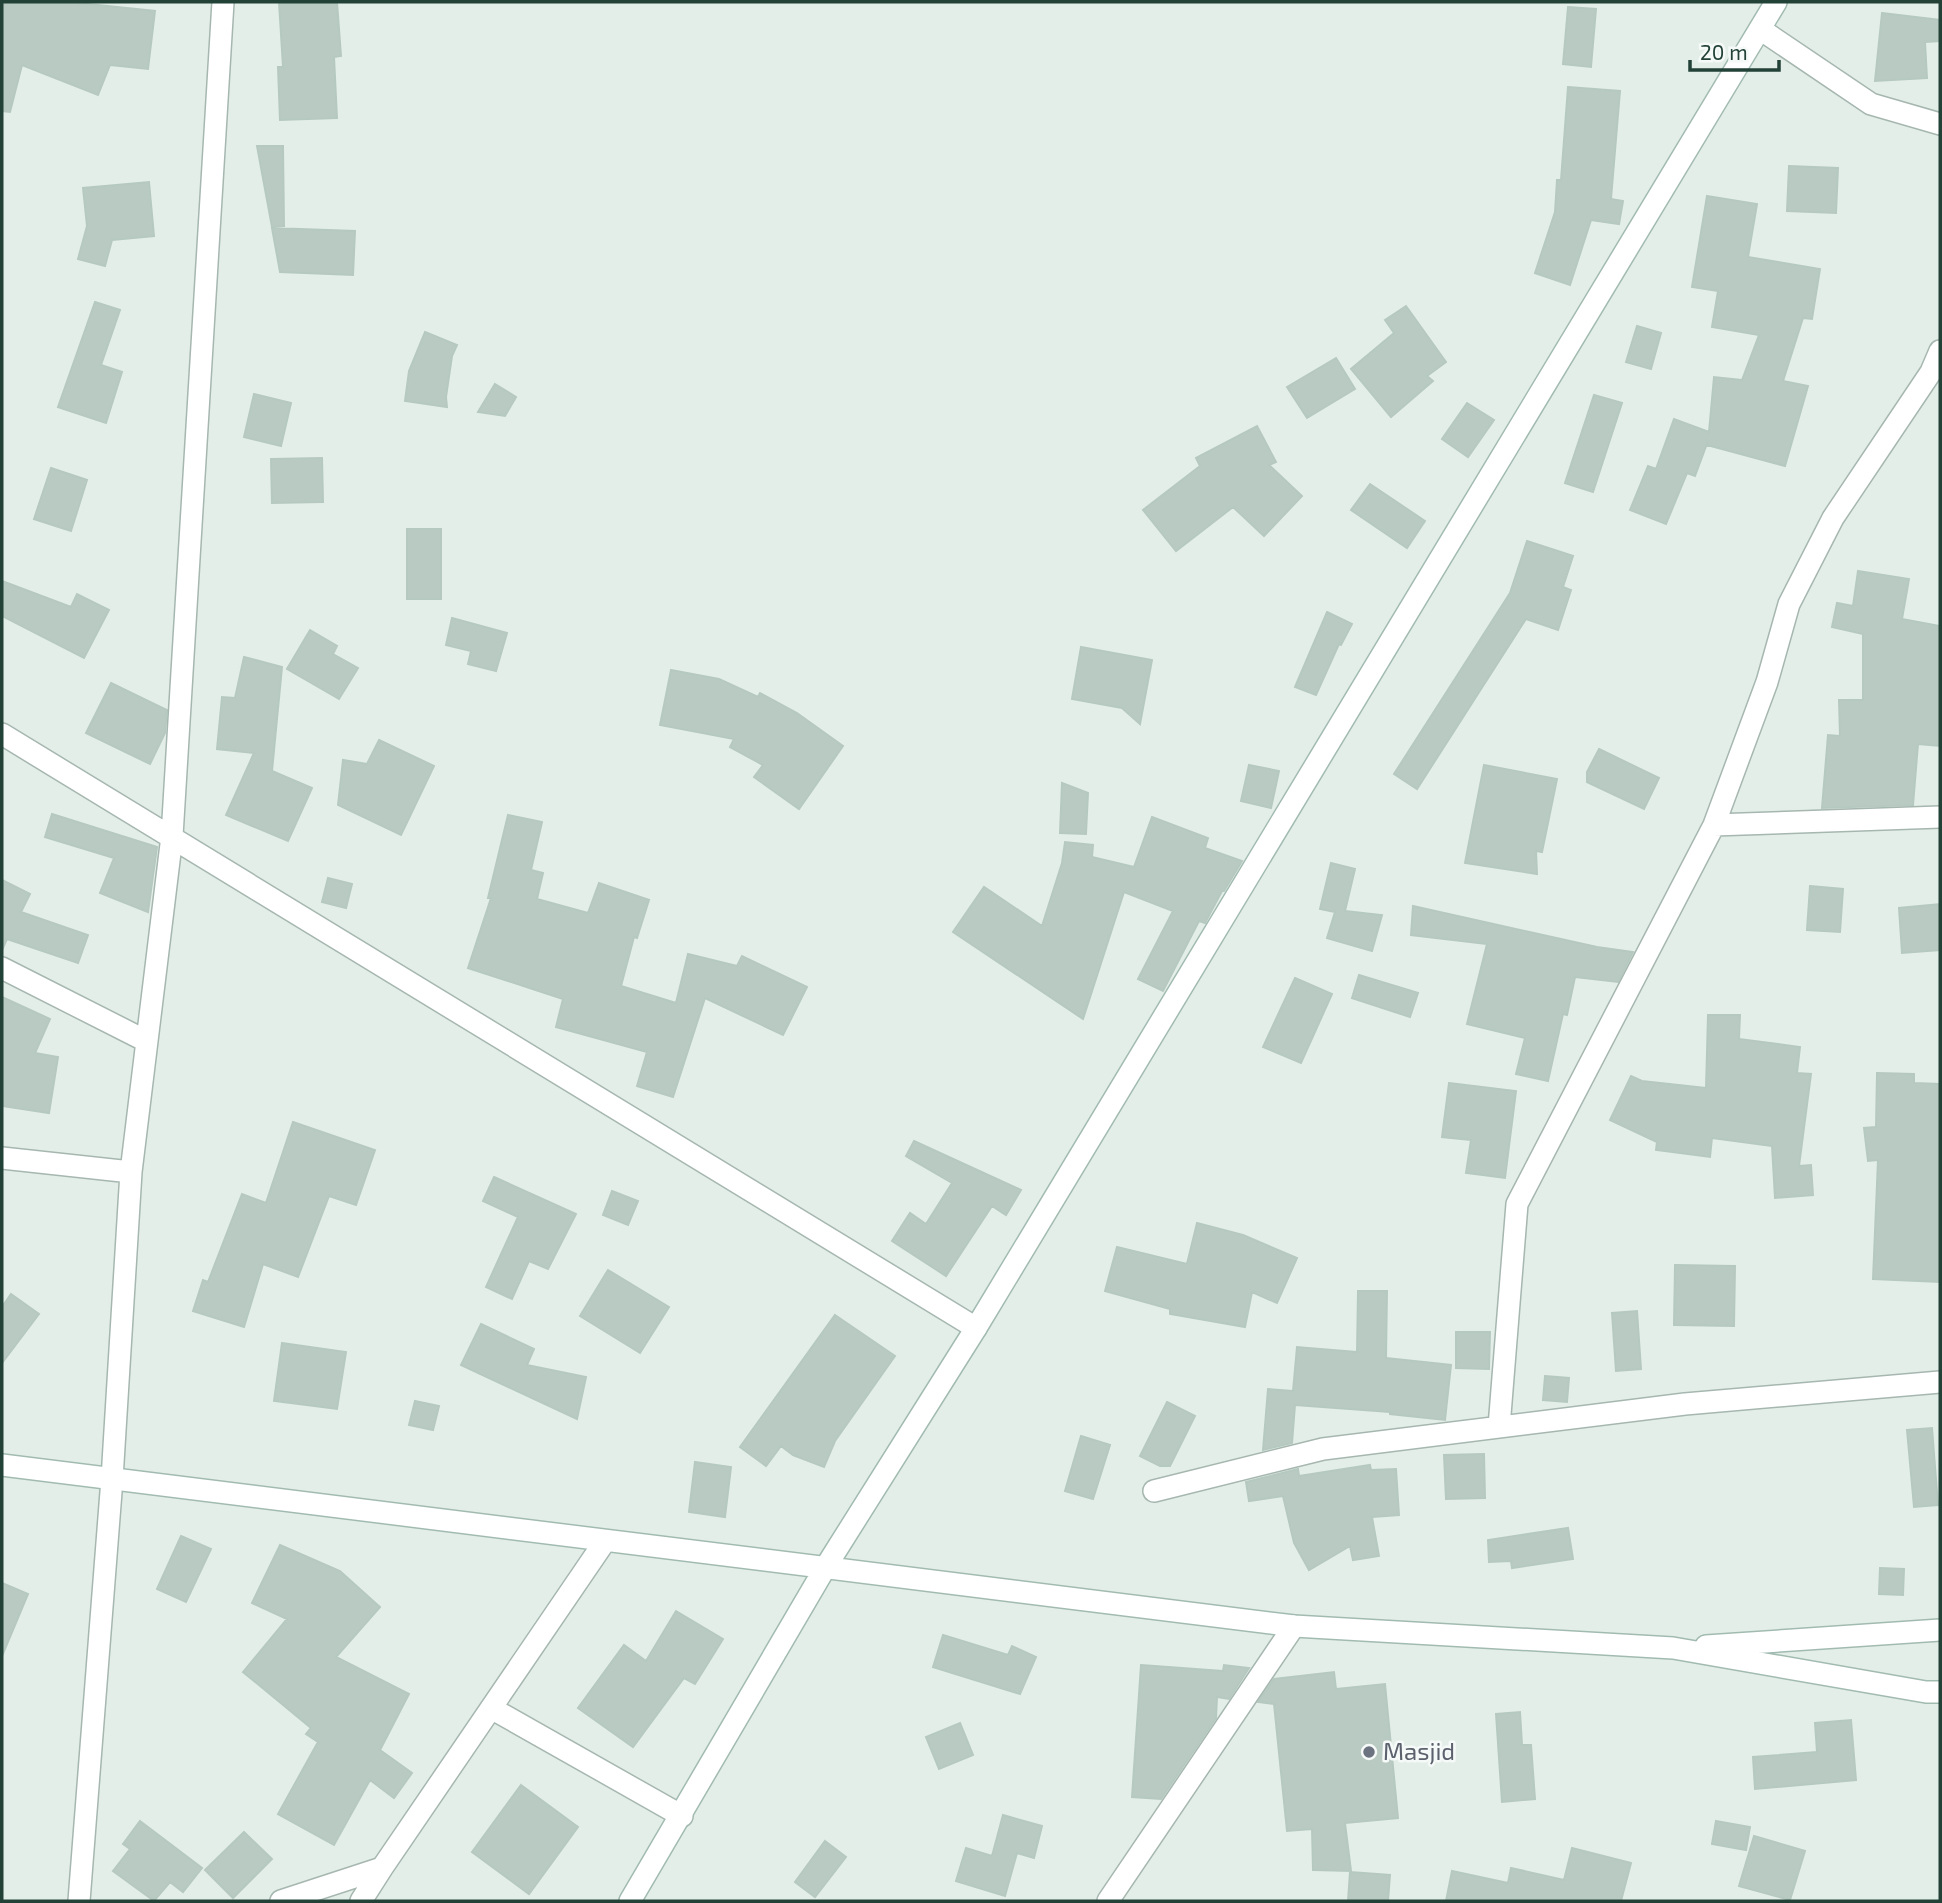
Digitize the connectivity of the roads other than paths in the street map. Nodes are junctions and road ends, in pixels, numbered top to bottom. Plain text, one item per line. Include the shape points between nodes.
1 (223, 2) edge
2 (1776, 2) edge
3 (1760, 29) junction
4 (1940, 124) edge
5 (1940, 351) edge
6 (2, 734) edge
7 (1940, 817) edge
8 (1714, 825) junction
9 (172, 836) junction
10 (2, 968) edge
11 (146, 1041) junction
12 (2, 1158) edge
13 (131, 1172) junction
14 (976, 1328) junction
15 (1940, 1382) edge
16 (1499, 1427) junction
17 (2, 1465) edge
18 (112, 1479) junction
19 (1154, 1491) dead end
20 (605, 1541) junction
21 (825, 1568) junction
22 (1294, 1626) junction
23 (1940, 1630) edge
24 (1673, 1648) junction
25 (1940, 1692) edge
26 (491, 1708) junction
27 (682, 1816) junction
28 (382, 1868) junction
29 (79, 1901) edge
30 (281, 1901) edge
31 (362, 1901) edge
32 (630, 1901) edge
33 (1108, 1901) edge

1 - 9 street
2 - 3 street
3 - 4 street via 1871,104
3 - 14 street
5 - 8 street via 1931,372 1833,518 1789,604 1767,682
6 - 9 street
7 - 8 street
8 - 16 street via 1517,1204
9 - 11 street
9 - 14 street
10 - 11 street
11 - 13 street
12 - 13 street
13 - 18 street
14 - 21 street
15 - 16 street
16 - 19 street via 1323,1449
17 - 18 street
18 - 20 street
18 - 29 street
20 - 21 street
20 - 26 street
21 - 22 street
21 - 27 street
22 - 24 street
22 - 33 street
23 - 24 street
24 - 25 street
26 - 27 street
26 - 28 street
27 - 32 street
28 - 30 street
28 - 31 street

